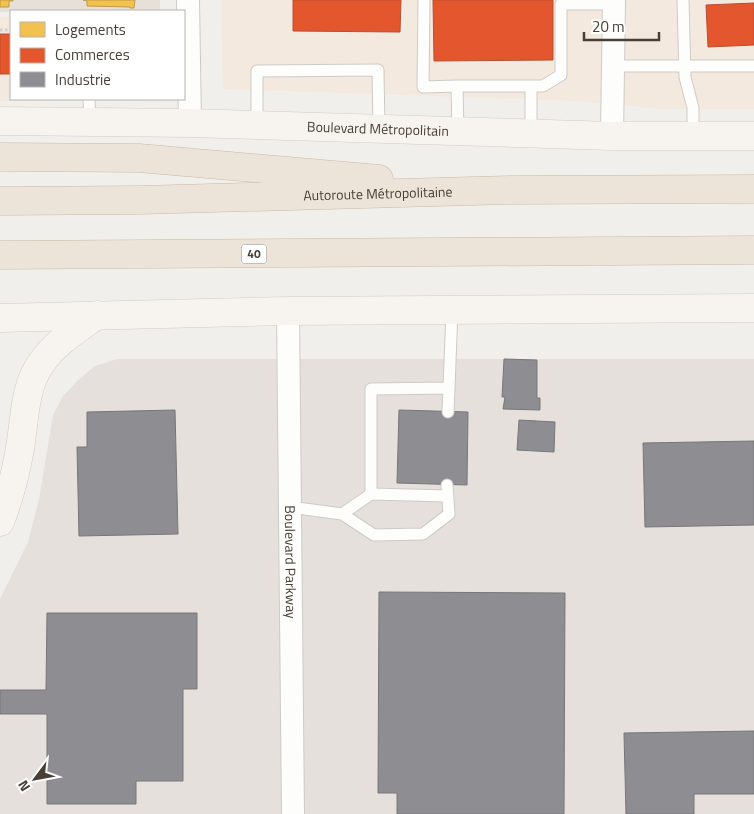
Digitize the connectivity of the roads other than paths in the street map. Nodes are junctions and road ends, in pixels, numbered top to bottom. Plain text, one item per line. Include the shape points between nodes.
1 (188, 0) edge
2 (424, 0) edge
3 (683, 0) edge
4 (561, 2) edge
5 (614, 2) edge
6 (186, 49) edge
7 (684, 65) junction
8 (613, 66) junction
9 (754, 66) edge
10 (457, 86) junction
11 (531, 87) junction
12 (89, 110) edge
13 (0, 121) edge
14 (190, 123) junction
15 (257, 125) junction
16 (379, 129) junction
17 (458, 132) junction
18 (531, 134) junction
19 (612, 136) junction
20 (693, 136) junction
21 (754, 136) edge
22 (0, 157) edge
23 (754, 189) edge
24 (510, 190) junction
25 (0, 201) edge
26 (754, 250) edge
27 (0, 255) edge
28 (754, 308) edge
29 (452, 310) junction
30 (288, 311) junction
31 (97, 315) junction
32 (0, 318) edge
33 (449, 388) junction
34 (448, 412) dead end
35 (371, 494) junction
36 (290, 507) junction
37 (342, 514) junction
38 (0, 522) edge
39 (293, 814) edge

1 - 6 street
2 - 10 lane via 423,87
3 - 7 lane
4 - 5 lane
4 - 11 lane via 561,75 543,86
5 - 8 street
6 - 14 street
7 - 8 lane
7 - 9 lane
7 - 20 lane via 693,108
8 - 19 street
10 - 11 lane
10 - 17 lane
11 - 18 lane
12 - 13 main road, Boulevard Métropolitain
12 - 14 main road, Boulevard Métropolitain
14 - 15 main road, Boulevard Métropolitain
15 - 16 main road, Boulevard Métropolitain
15 - 16 lane via 257,71 378,70
16 - 17 main road, Boulevard Métropolitain
17 - 18 main road, Boulevard Métropolitain
18 - 19 main road, Boulevard Métropolitain
19 - 20 main road, Boulevard Métropolitain
20 - 21 main road, Boulevard Métropolitain
22 - 24 highway via 139,158
23 - 24 highway, Autoroute Métropolitaine
24 - 25 highway, Autoroute Métropolitaine
26 - 27 highway, 40
28 - 29 main road
29 - 30 main road
29 - 33 lane
30 - 31 main road
30 - 36 street, Boulevard Parkway
31 - 32 main road
31 - 38 main road via 54,348 32,381 20,448
33 - 34 lane
33 - 35 lane via 371,389
35 - 37 lane
35 - 37 lane via 447,490 449,514 423,534 374,535
36 - 37 lane
36 - 39 street, Boulevard Parkway

